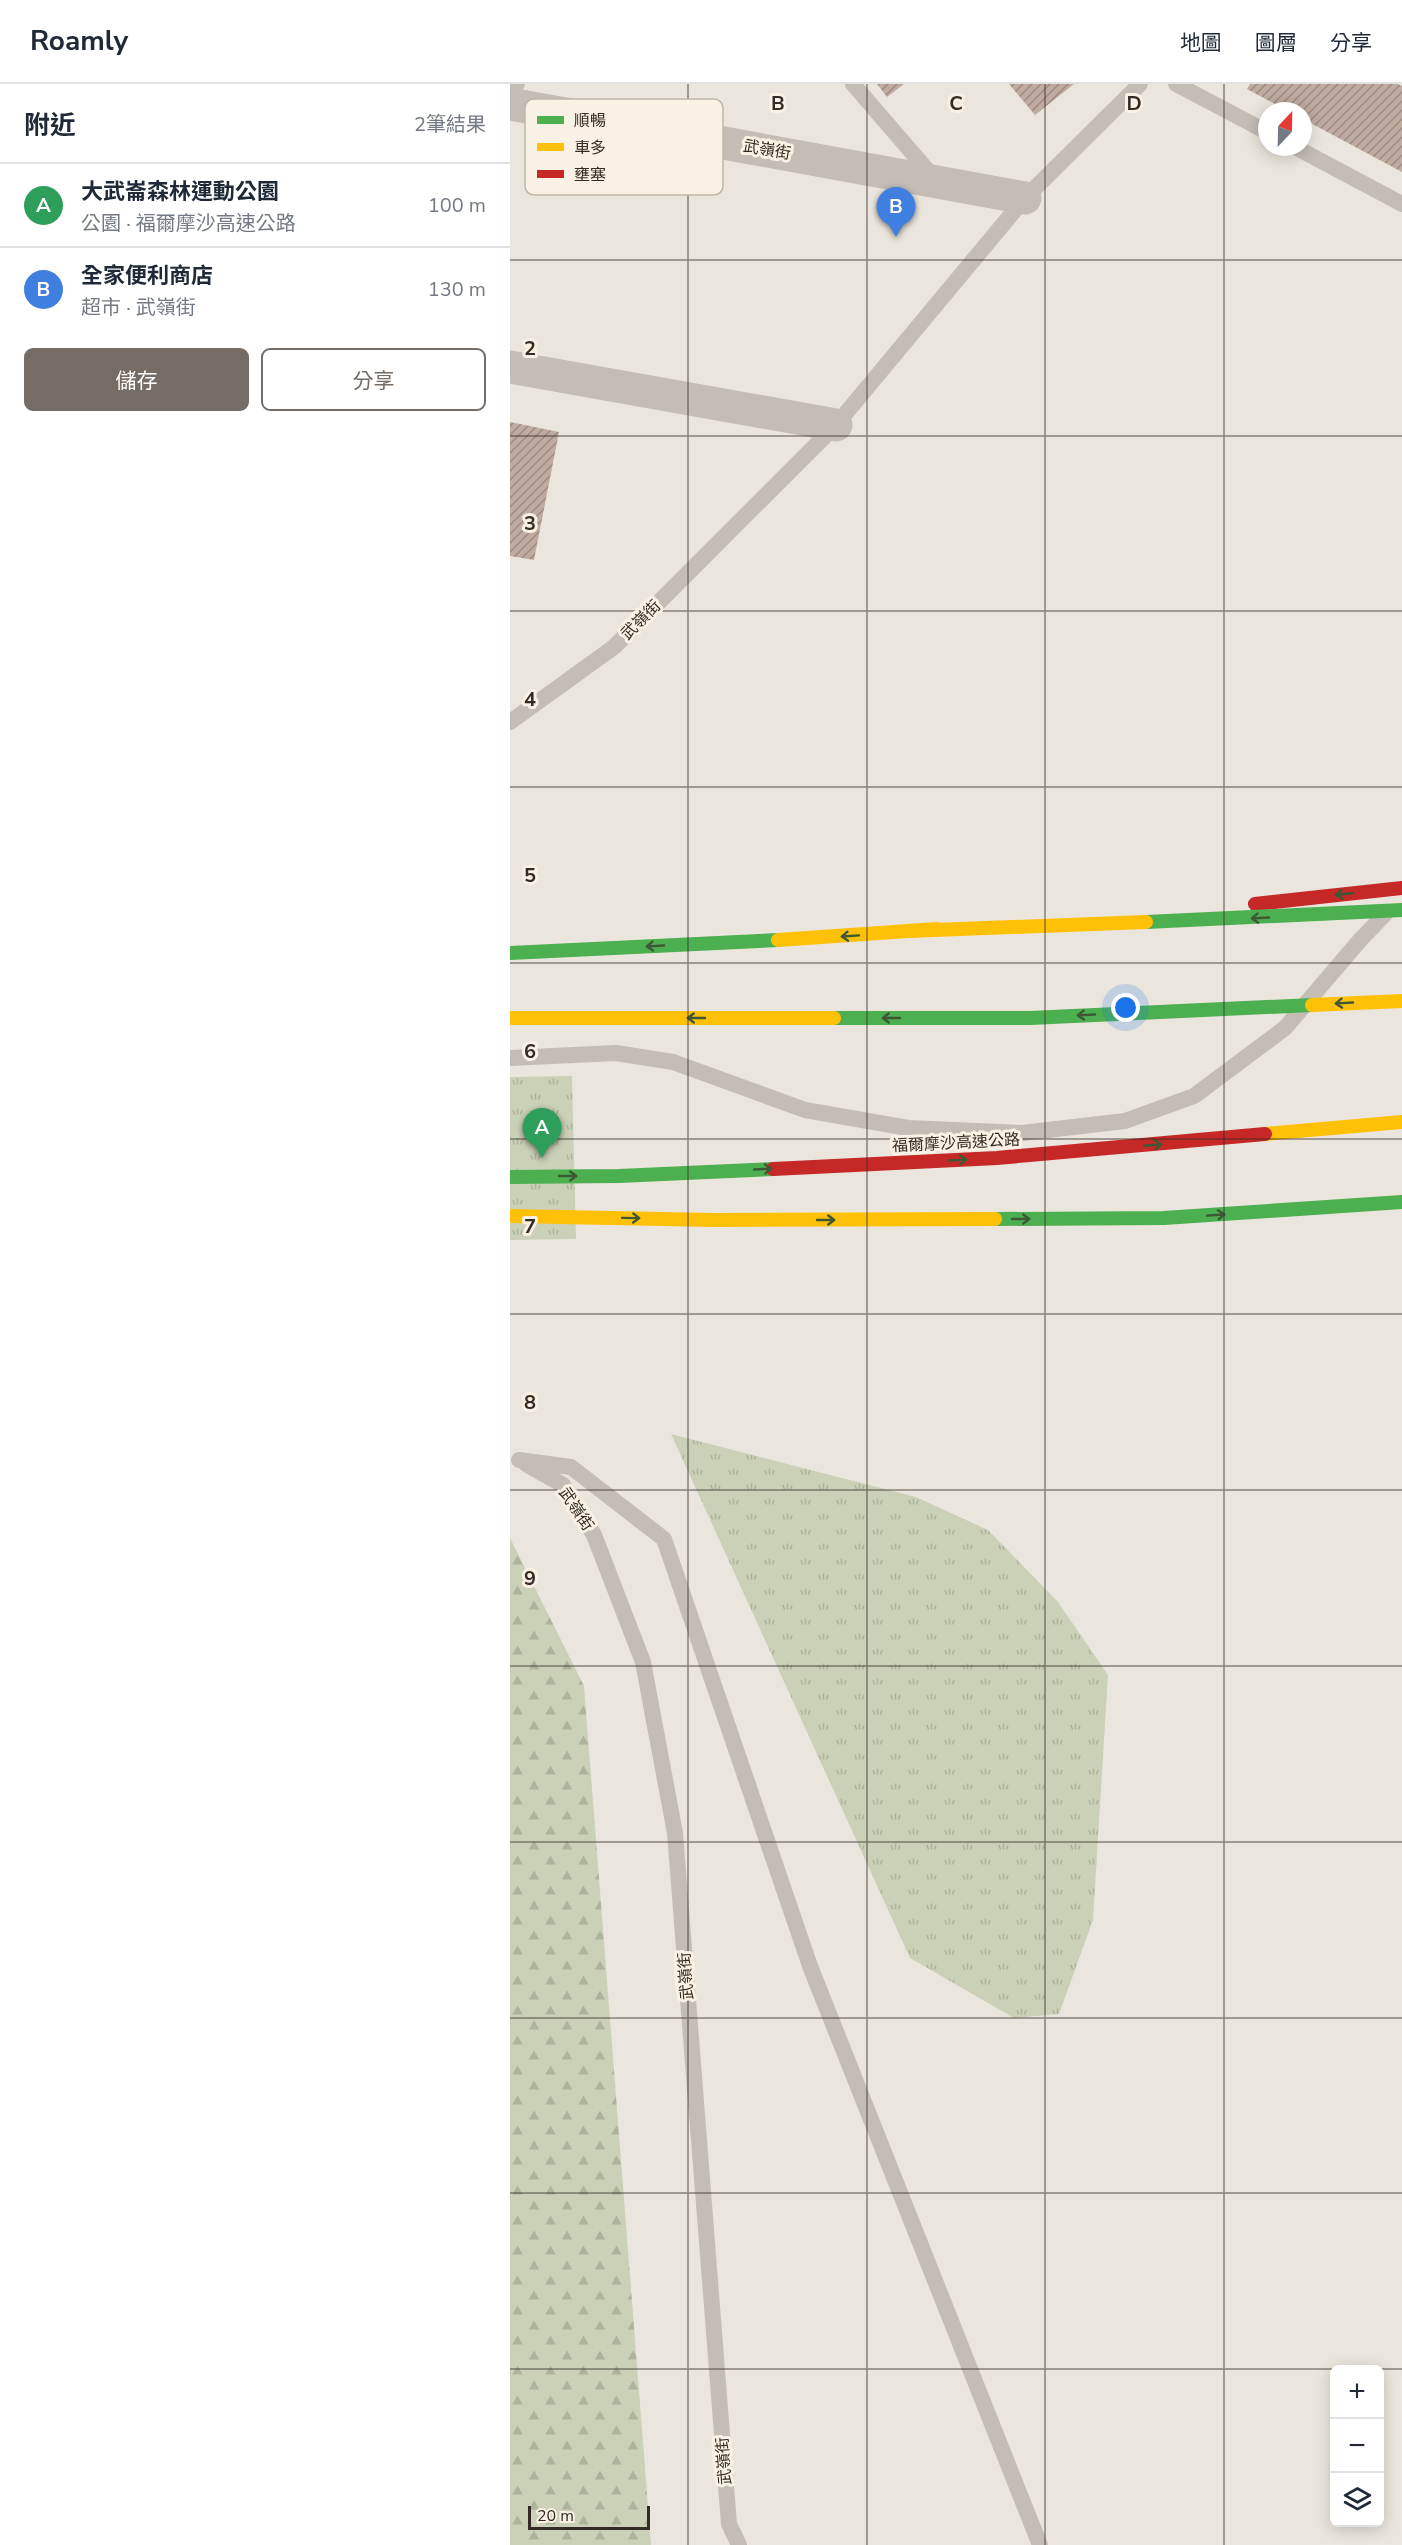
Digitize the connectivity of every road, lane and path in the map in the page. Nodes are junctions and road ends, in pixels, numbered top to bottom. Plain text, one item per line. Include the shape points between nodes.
1 (517, 84) edge
2 (853, 84) edge
3 (1140, 84) edge
4 (1176, 84) edge
5 (510, 90) edge
6 (510, 104) edge
7 (525, 107) edge
8 (1258, 127) edge
9 (723, 142) edge
10 (1312, 156) edge
11 (937, 181) junction
12 (1024, 198) junction
13 (1402, 204) edge
14 (510, 368) edge
15 (836, 425) junction
16 (510, 722) edge
17 (1402, 888) edge
18 (1402, 898) edge
19 (1402, 910) edge
20 (908, 932) junction
21 (510, 953) edge
22 (1402, 1000) edge
23 (510, 1018) edge
24 (510, 1058) edge
25 (1402, 1122) edge
26 (510, 1177) edge
27 (1402, 1202) edge
28 (510, 1216) edge
29 (515, 1459) edge
30 (739, 2545) edge
31 (1040, 2545) edge

1 - 5 lane
2 - 11 lane
3 - 12 lane, 武嶺街
4 - 8 lane
6 - 7 street, 武嶺街
9 - 11 street, 武嶺街
10 - 13 lane
11 - 12 street, 武嶺街
12 - 15 lane, 武嶺街
14 - 15 street
15 - 16 lane, 武嶺街 via 614,647
17 -> 20 highway, bridge via 1164,913
18 - 24 lane via 1361,939 1285,1028 1194,1096 1125,1121 1022,1133 908,1128 805,1110 673,1062 616,1053
19 -> 20 highway, bridge
20 -> 21 highway
22 -> 23 highway, bridge via 1030,1018
26 -> 25 highway, 福爾摩沙高速公路 via 619,1176 997,1158
28 -> 27 highway via 713,1220 1164,1218
29 - 30 lane, 武嶺街 via 563,1485 594,1535 643,1662 675,1833 729,2524
29 - 31 lane via 571,1467 664,1539 810,1966

